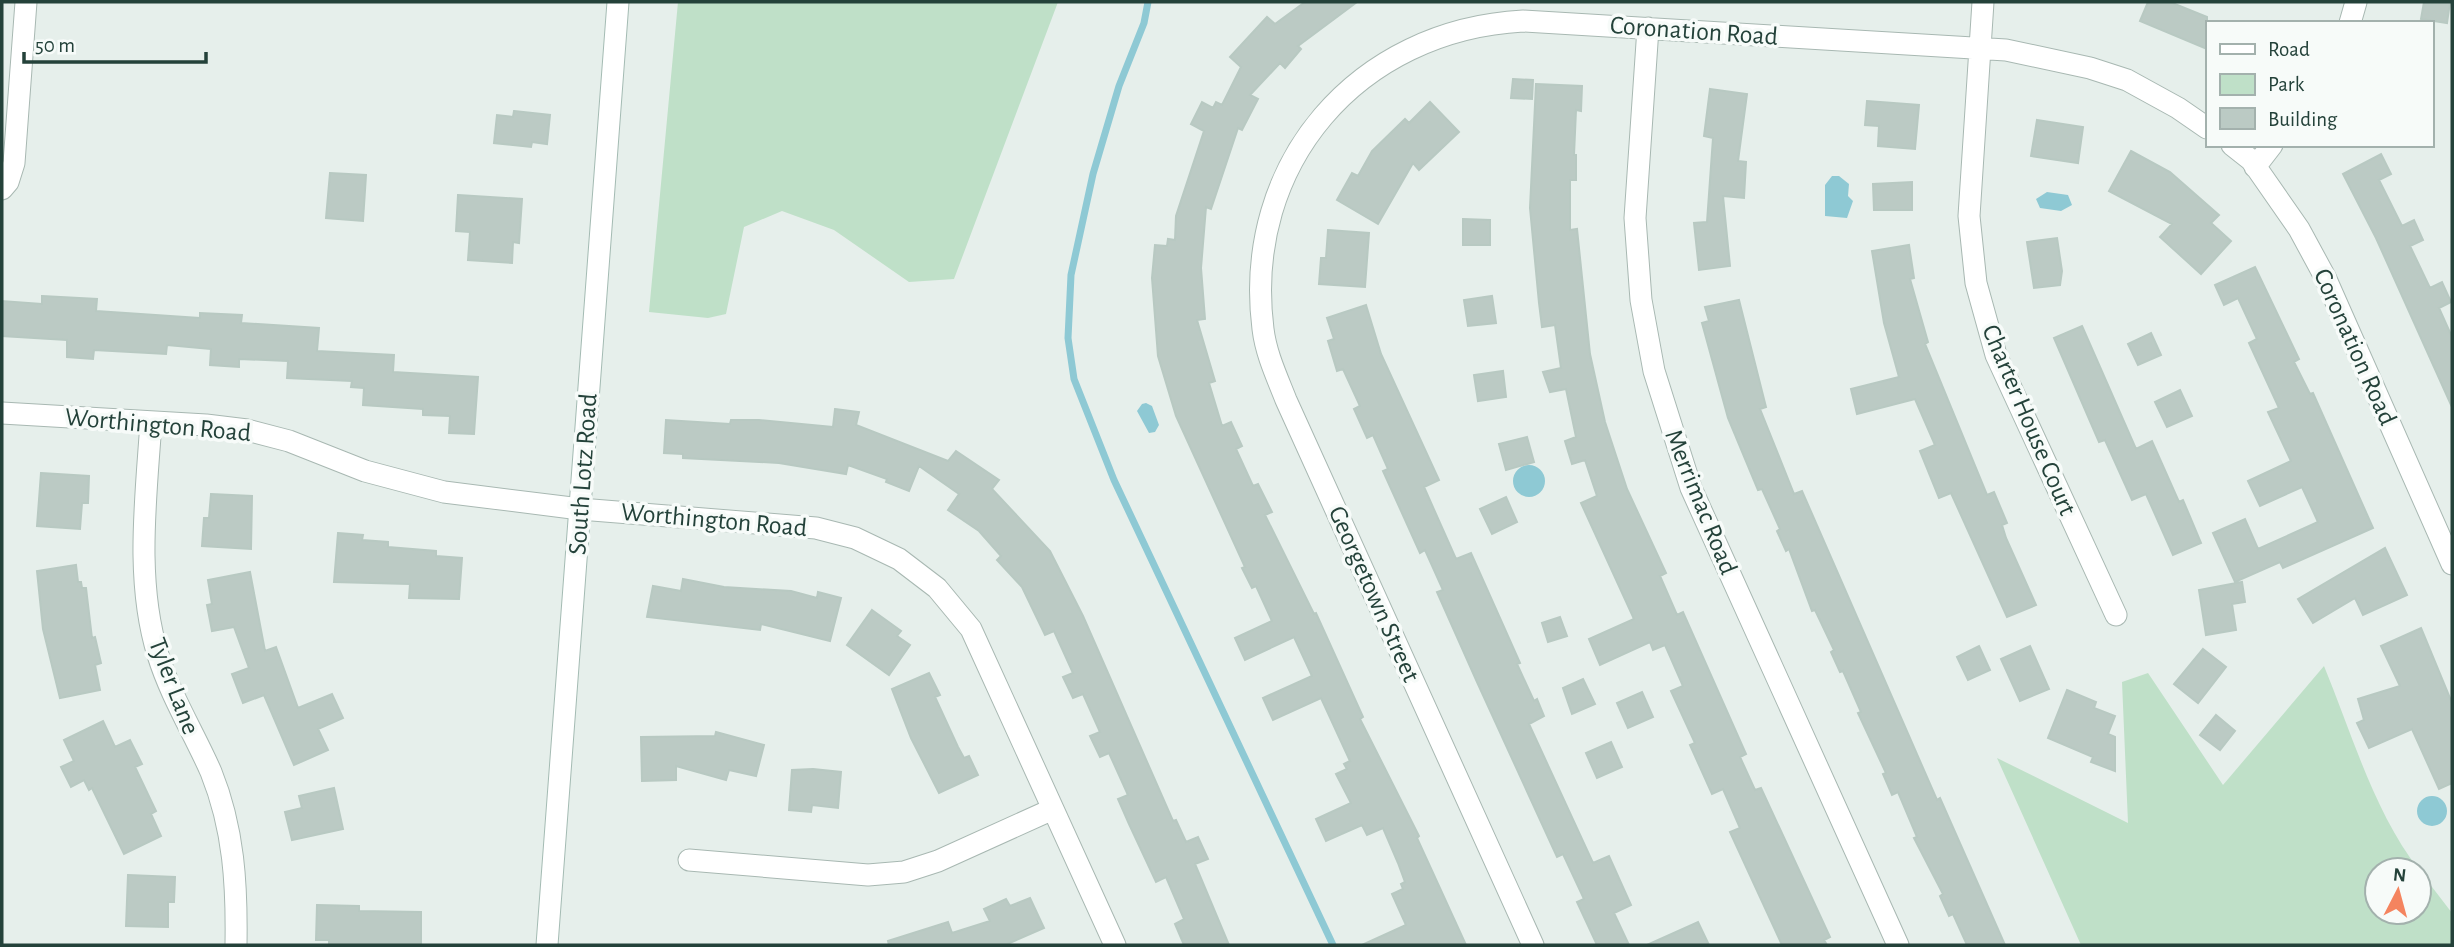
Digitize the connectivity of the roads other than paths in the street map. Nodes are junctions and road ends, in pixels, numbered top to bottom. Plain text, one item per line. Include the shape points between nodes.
1 (26, 2) edge
2 (618, 2) edge
3 (1983, 2) edge
4 (2356, 2) edge
5 (2351, 21) edge
6 (1648, 28) junction
7 (1979, 49) junction
8 (2206, 127) edge
9 (2234, 147) edge
10 (2270, 147) edge
11 (2255, 167) junction
12 (2, 189) edge
13 (1266, 232) joint
14 (2, 413) edge
15 (151, 422) junction
16 (580, 509) junction
17 (2452, 564) edge
18 (2116, 615) dead end
19 (1053, 809) junction
20 (689, 860) dead end
21 (236, 945) edge
22 (547, 945) edge
23 (1115, 945) edge
24 (1533, 945) edge
25 (1898, 945) edge

1 - 12 street via 14,163
2 - 16 street, South Lotz Road
3 - 7 street, Charter House Court
4 - 5 street
6 - 7 street, Coronation Road
6 - 13 street, Coronation Road via 1488,23 1432,37 1396,54 1364,76 1316,125 1284,177
6 - 25 street, Merrimac Road via 1634,218 1641,300 1654,371 1691,488
7 - 8 street, Coronation Road via 2026,54 2115,76 2153,93
7 - 18 street, Charter House Court via 1969,216 1970,251 1986,324 1996,355
9 - 11 street, Coronation Road
10 - 11 street
11 - 17 street, Coronation Road via 2299,229 2325,277
13 - 24 street, Georgetown Street via 1261,279 1264,332 1286,400
14 - 15 street, Worthington Road
15 - 16 street, Worthington Road via 247,430 421,488
15 - 21 street, Tyler Lane via 144,545 148,612 171,692 210,770 223,808 234,860
16 - 19 street, Worthington Road via 816,528 855,538 899,559 937,588 971,629
16 - 22 street, South Lotz Road
19 - 20 street via 904,872 868,875
19 - 23 street, Worthington Road

